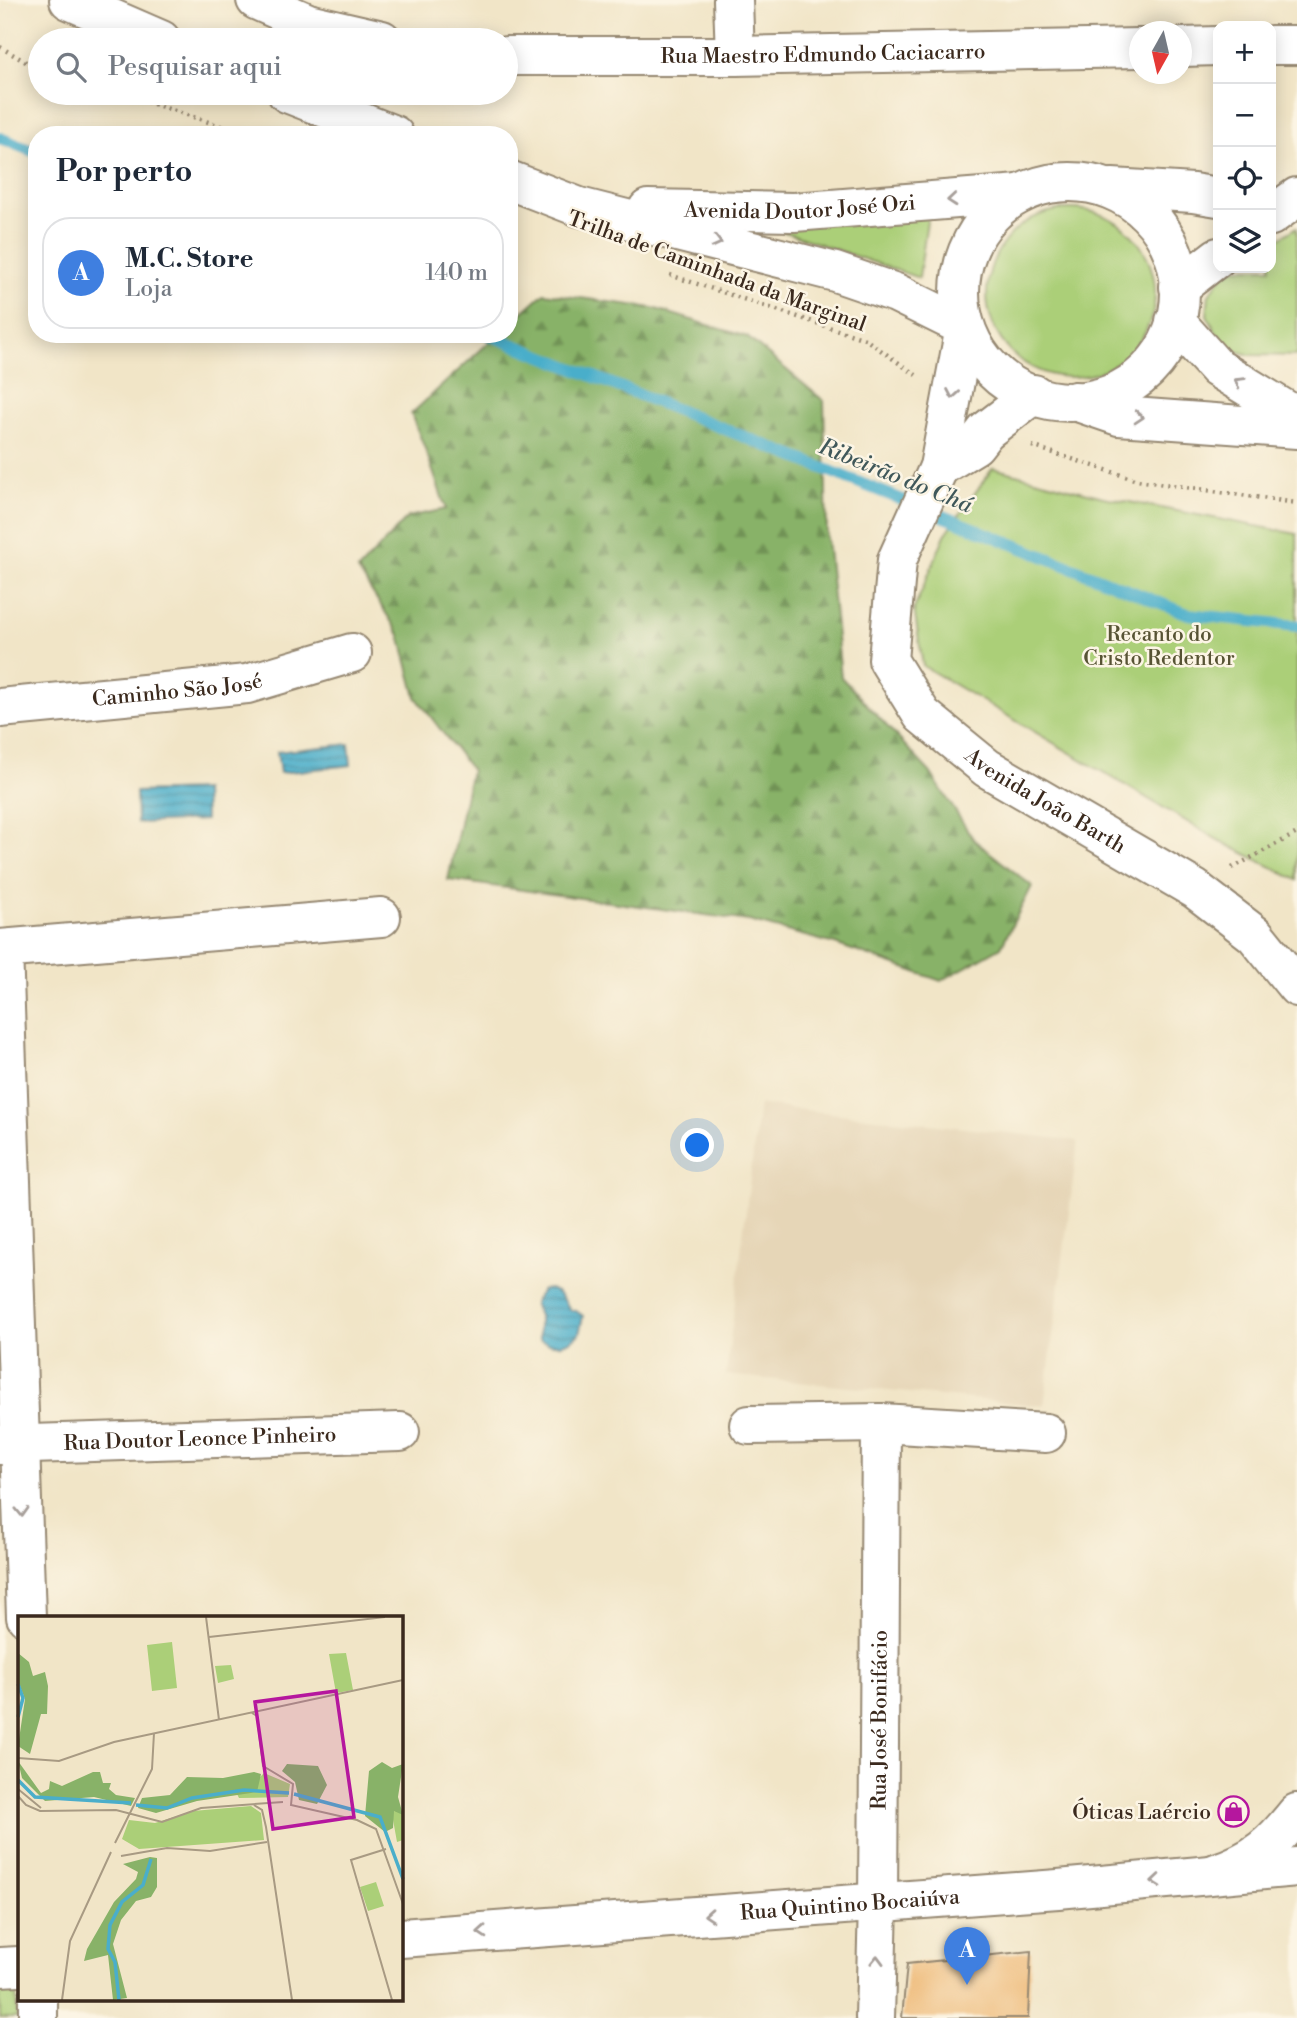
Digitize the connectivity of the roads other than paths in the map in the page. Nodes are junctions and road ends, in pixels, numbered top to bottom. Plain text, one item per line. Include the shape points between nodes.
1 (69, 0) edge
2 (733, 0) edge
3 (257, 1) edge
4 (133, 28) edge
5 (330, 28) edge
6 (1276, 45) edge
7 (1297, 45) edge
8 (1213, 46) edge
9 (1192, 47) edge
10 (1129, 48) edge
11 (518, 55) edge
12 (734, 56) junction
13 (318, 105) edge
14 (371, 126) edge
15 (518, 183) edge
16 (1102, 187) junction
17 (1020, 194) junction
18 (1213, 196) edge
19 (579, 207) junction
20 (1213, 263) edge
21 (1177, 304) junction
22 (965, 327) junction
23 (1034, 394) junction
24 (1073, 401) junction
25 (1297, 417) edge
26 (1297, 429) edge
27 (939, 467) junction
28 (352, 653) dead end
29 (0, 708) edge
30 (381, 917) dead end
31 (1, 949) edge
32 (1297, 987) edge
33 (881, 1423) junction
34 (749, 1425) dead end
35 (400, 1432) dead end
36 (1046, 1433) dead end
37 (10, 1444) edge
38 (26, 1616) edge
39 (1297, 1813) edge
40 (1297, 1867) edge
41 (1203, 1877) junction
42 (878, 1903) junction
43 (402, 1938) edge
44 (18, 1966) edge
45 (0, 1967) edge
46 (38, 2000) edge
47 (38, 2018) edge
48 (875, 2018) edge

1 - 4 main road
2 - 12 main road
3 - 5 main road
6 - 7 main road
8 - 9 main road
10 - 12 main road, Rua Maestro Edmundo Caciacarro
11 - 12 main road, Rua Maestro Edmundo Caciacarro
13 - 14 main road
15 - 19 main road, Avenida Doutor José Ozi
16 - 17 main road via 1080,182 1046,184
16 - 18 main road
16 - 21 main road via 1144,209 1166,236 1178,269
17 -> 19 main road, Avenida Doutor José Ozi via 794,212
17 - 22 main road via 986,219 966,252 959,289
19 -> 22 main road, Avenida Doutor José Ozi via 835,272 896,293
20 - 21 main road
21 - 24 main road via 1171,337 1152,367 1122,390
25 -> 21 main road via 1217,368
22 - 23 main road via 983,360 1012,385
22 -> 27 main road, Avenida João Barth
23 - 24 main road via 1047,400
23 - 27 main road via 975,445
24 -> 26 main road via 1119,416
27 - 32 main road, Avenida João Barth via 897,560 888,660 922,715 988,768 1195,889 1255,935
28 - 29 main road, Caminho São José via 247,684
30 - 31 main road
31 - 37 main road
33 - 34 main road
33 - 36 main road
33 - 42 main road, Rua José Bonifácio
35 - 37 main road, Rua Doutor Leonce Pinheiro
37 -> 38 main road
39 - 41 main road via 1264,1850
40 - 41 main road, Rua Quintino Bocaiúva
41 -> 42 main road, Rua Quintino Bocaiúva
42 -> 43 main road, Rua Quintino Bocaiúva
48 -> 42 main road, Rua José Bonifácio
44 - 45 main road
46 - 47 main road

